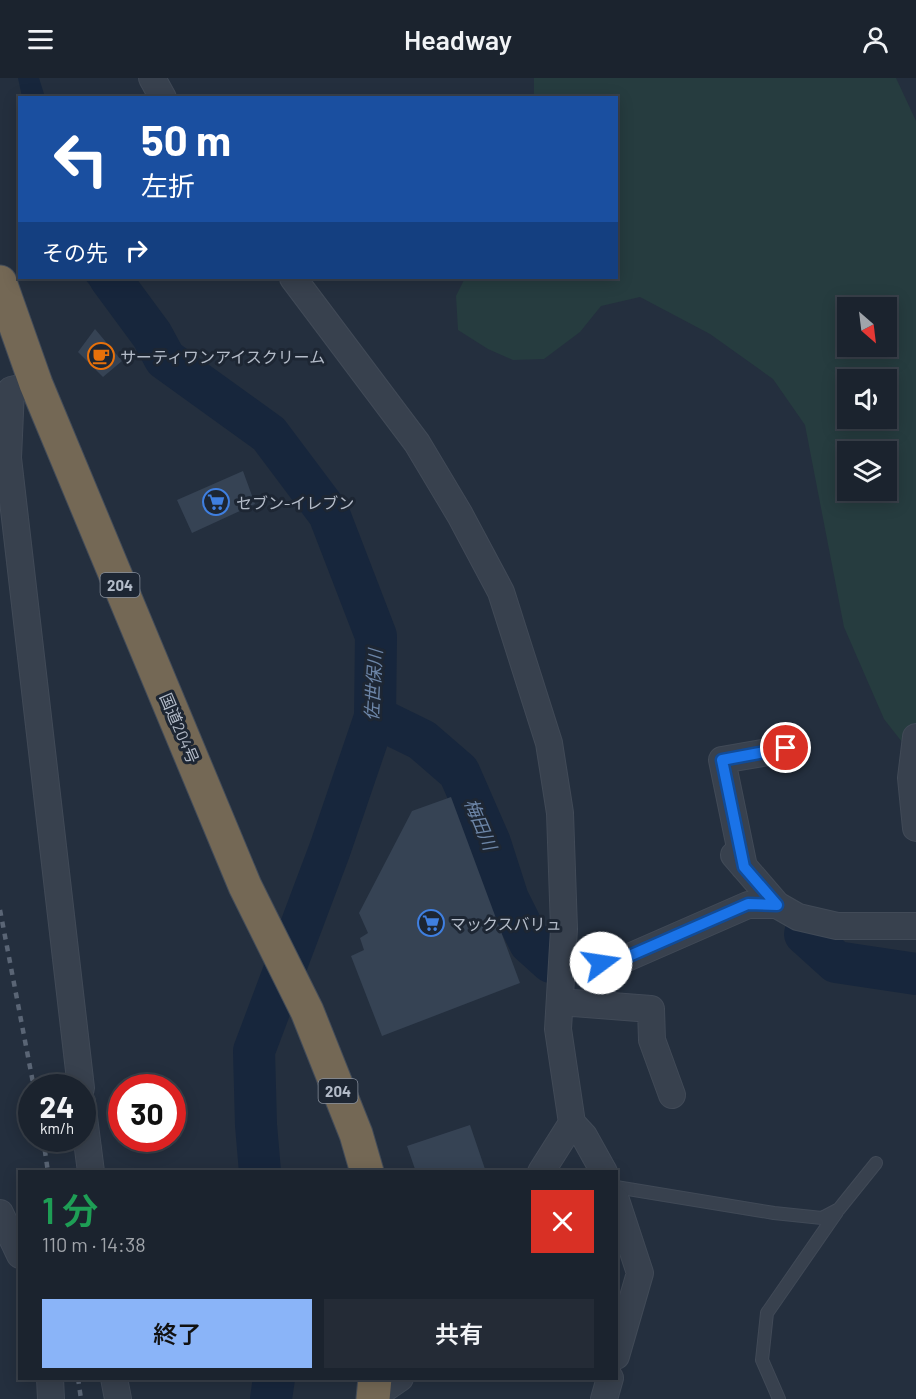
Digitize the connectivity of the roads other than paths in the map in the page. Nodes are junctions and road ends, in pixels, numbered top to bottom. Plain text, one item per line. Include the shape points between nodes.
1 (152, 78) edge
2 (162, 96) edge
3 (294, 279) edge
4 (0, 282) edge
5 (36, 384) junction
6 (4, 459) edge
7 (916, 737) edge
8 (786, 748) dead end
9 (916, 828) edge
10 (728, 848) dead end
11 (744, 867) junction
12 (777, 905) junction
13 (916, 926) edge
14 (562, 969) junction
15 (560, 1002) junction
16 (79, 1074) edge
17 (672, 1095) dead end
18 (572, 1123) junction
19 (88, 1152) edge
20 (876, 1163) dead end
21 (91, 1170) edge
22 (366, 1170) edge
23 (542, 1170) edge
24 (603, 1170) edge
25 (618, 1187) edge
26 (618, 1206) edge
27 (839, 1209) junction
28 (0, 1213) edge
29 (18, 1251) edge
30 (618, 1349) edge
31 (50, 1380) edge
32 (114, 1380) edge
33 (396, 1380) edge
34 (609, 1380) edge
35 (374, 1391) edge
36 (51, 1399) edge
37 (118, 1399) edge
38 (604, 1399) edge
39 (779, 1399) edge

1 - 2 street
3 - 14 street via 417,443 501,592 549,743 560,813
4 - 5 highway, 国道204号 / 204
5 - 6 street via 11,390
5 - 22 highway, 国道204号 / 204 via 246,886 307,1011
6 - 16 street
7 - 9 street via 911,778
8 - 11 street via 722,760
10 - 11 street
11 - 12 street
12 - 13 street via 798,917 837,926
12 - 14 street via 748,904 620,960
14 - 15 street
15 - 17 street via 651,1009 652,1040
15 - 18 street via 558,1029
18 - 23 street
18 - 24 street
19 - 21 street
20 - 27 lane
25 - 27 lane via 822,1218
26 - 30 street via 640,1273
27 - 39 lane via 767,1313 762,1360
28 - 29 street
31 - 36 street
32 - 37 street
33 - 35 street
34 - 38 street

